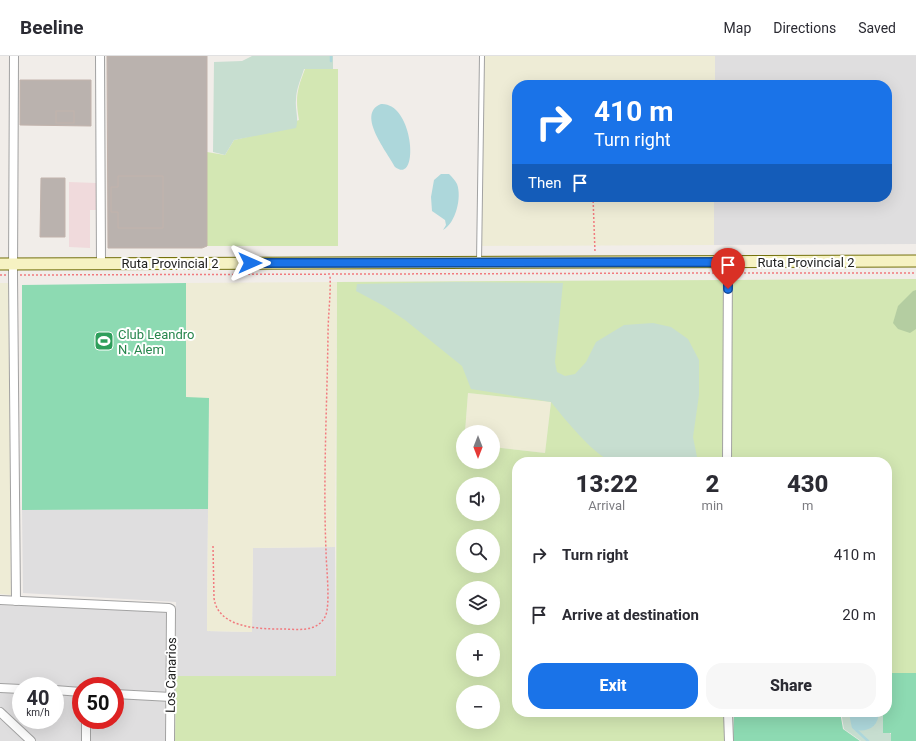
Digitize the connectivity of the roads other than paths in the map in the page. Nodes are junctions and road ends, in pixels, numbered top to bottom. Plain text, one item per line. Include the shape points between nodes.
1 (14, 56) edge
2 (100, 56) edge
3 (482, 56) edge
4 (916, 261) edge
5 (480, 262) junction
6 (728, 262) junction
7 (0, 264) edge
8 (101, 264) junction
9 (13, 269) junction
10 (727, 457) edge
11 (0, 600) edge
12 (16, 601) junction
13 (0, 688) edge
14 (12, 689) edge
15 (124, 694) edge
16 (171, 697) junction
17 (0, 712) edge
18 (728, 717) edge
19 (86, 729) edge
20 (31, 741) edge
21 (86, 741) edge
22 (170, 741) edge
23 (729, 741) edge

1 - 9 street
2 - 8 street
3 - 5 lane
4 - 6 main road, Ruta Provincial 2
5 - 6 main road, Ruta Provincial 2
5 - 8 main road, Ruta Provincial 2
6 - 10 street
7 - 9 main road, Ruta Provincial 2
8 - 9 main road, Ruta Provincial 2
9 - 12 street
11 - 12 street
12 - 16 street, Los Canarios via 169,608 172,610
13 - 14 street
15 - 16 street
16 - 22 street, Los Canarios
17 - 20 street
18 - 23 street
19 - 21 street

